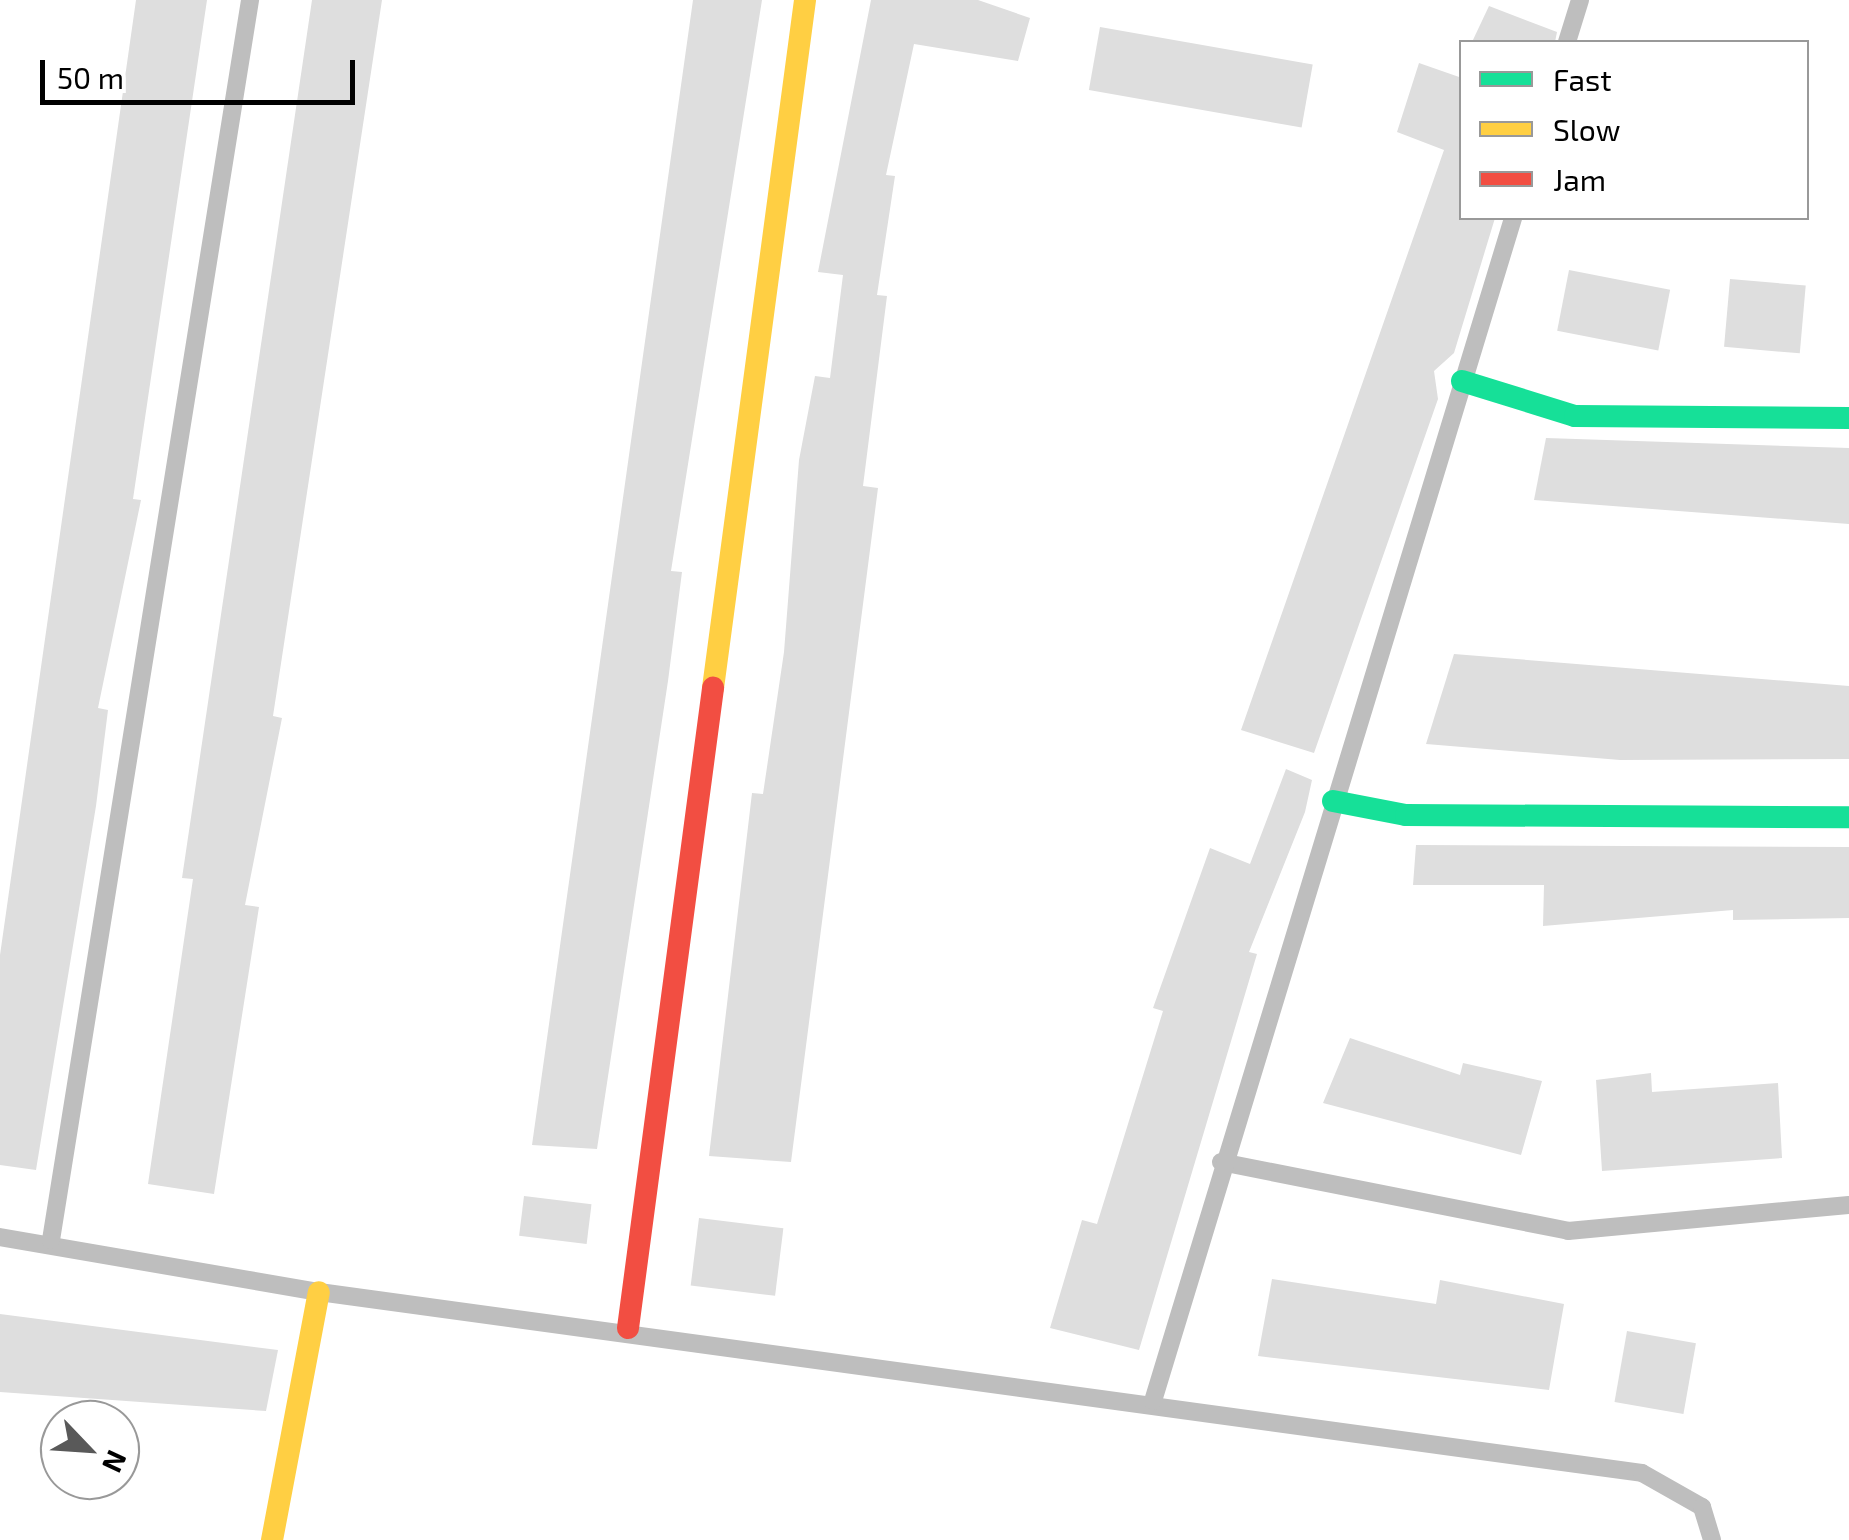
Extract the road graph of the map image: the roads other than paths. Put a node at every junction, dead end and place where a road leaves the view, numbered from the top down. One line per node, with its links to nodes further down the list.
1 (250, 0): 13 (lane)
2 (805, 0): 15 (street)
3 (1580, 0): 4 (lane)
4 (1568, 40)
5 (1512, 220): 6 (lane)
6 (1462, 381): 7 (street); 8 (lane)
7 (1849, 418)
8 (1333, 801): 9 (street); 10 (lane)
9 (1849, 816)
10 (1222, 1162): 11 (lane); 16 (lane)
11 (1849, 1204)
12 (0, 1237): 13 (lane)
13 (51, 1240): 14 (lane)
14 (318, 1292): 15 (lane); 17 (street)
15 (628, 1328): 16 (lane)
16 (1153, 1401): 18 (lane)
17 (272, 1540)
18 (1712, 1540)

